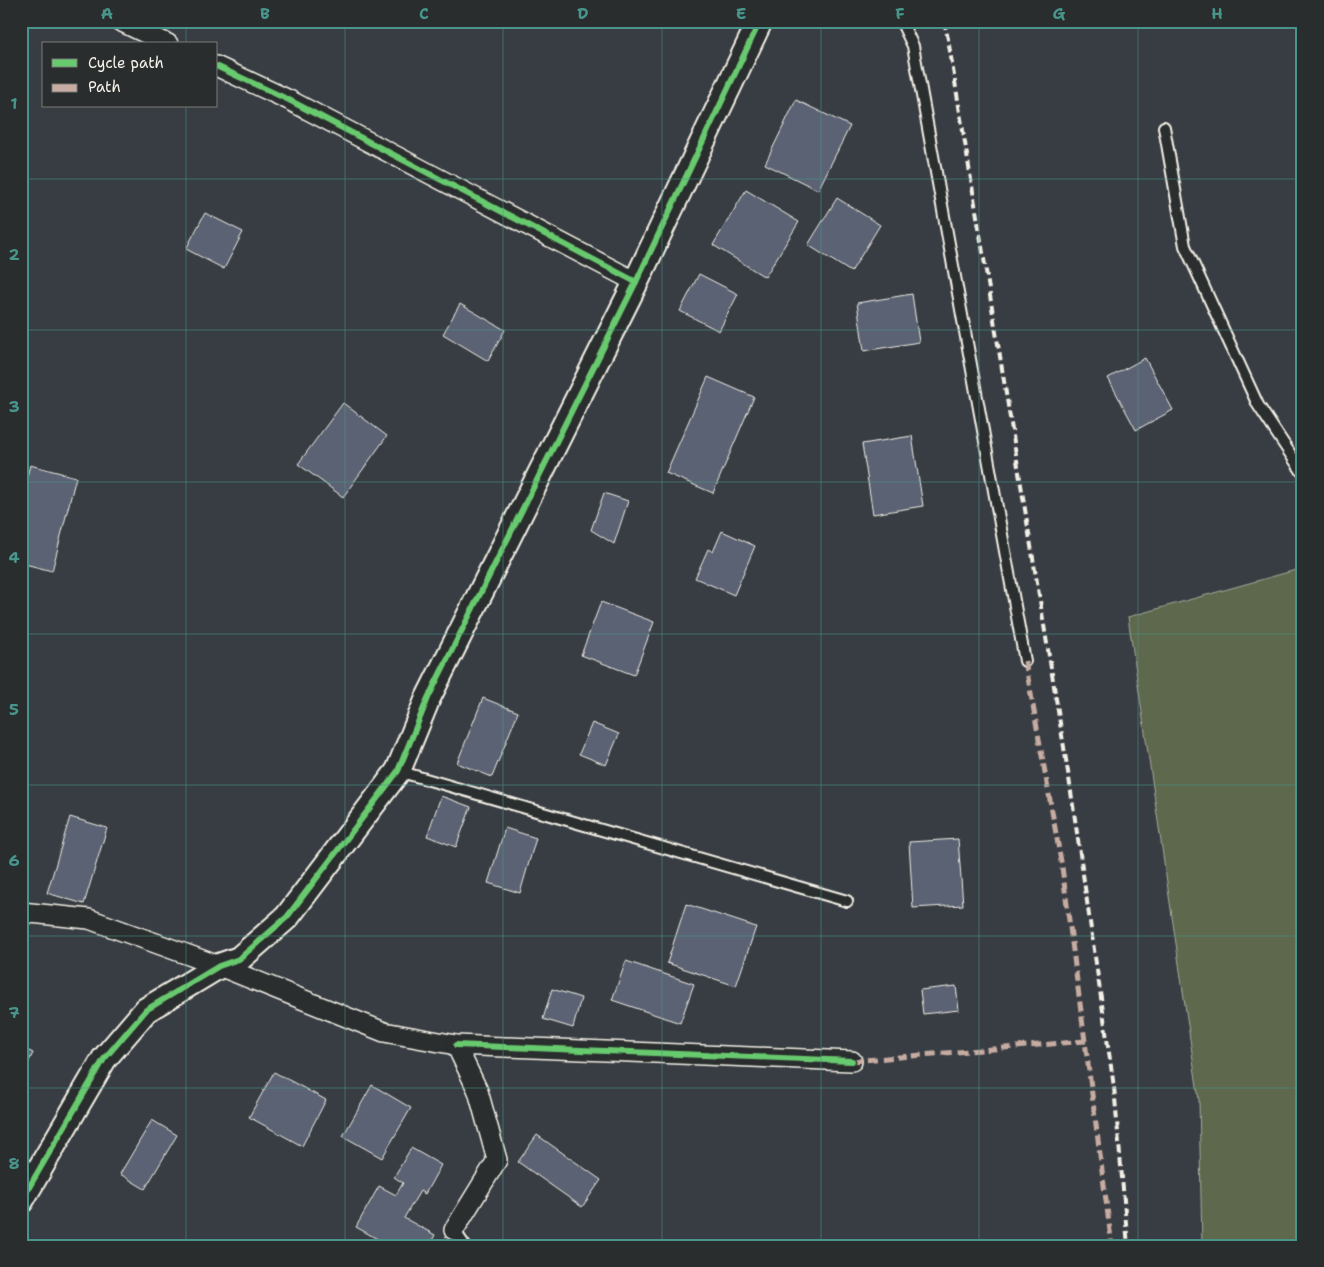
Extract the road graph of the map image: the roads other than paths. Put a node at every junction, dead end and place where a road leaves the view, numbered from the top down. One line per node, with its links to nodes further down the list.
1 (120, 21): 4 (street)
2 (760, 21): 7 (street)
3 (901, 21): 9 (lane)
4 (164, 42)
5 (218, 67): 7 (street)
6 (1164, 126): 8 (lane)
7 (636, 282): 10 (street)
8 (1303, 473)
9 (1025, 661)
10 (398, 771): 11 (lane); 13 (street)
11 (847, 901)
12 (21, 912): 13 (street)
13 (220, 966): 14 (street); 16 (street)
14 (456, 1045): 15 (street); 17 (street)
15 (852, 1061)
16 (21, 1201)
17 (454, 1230): 18 (lane)
18 (465, 1246)

